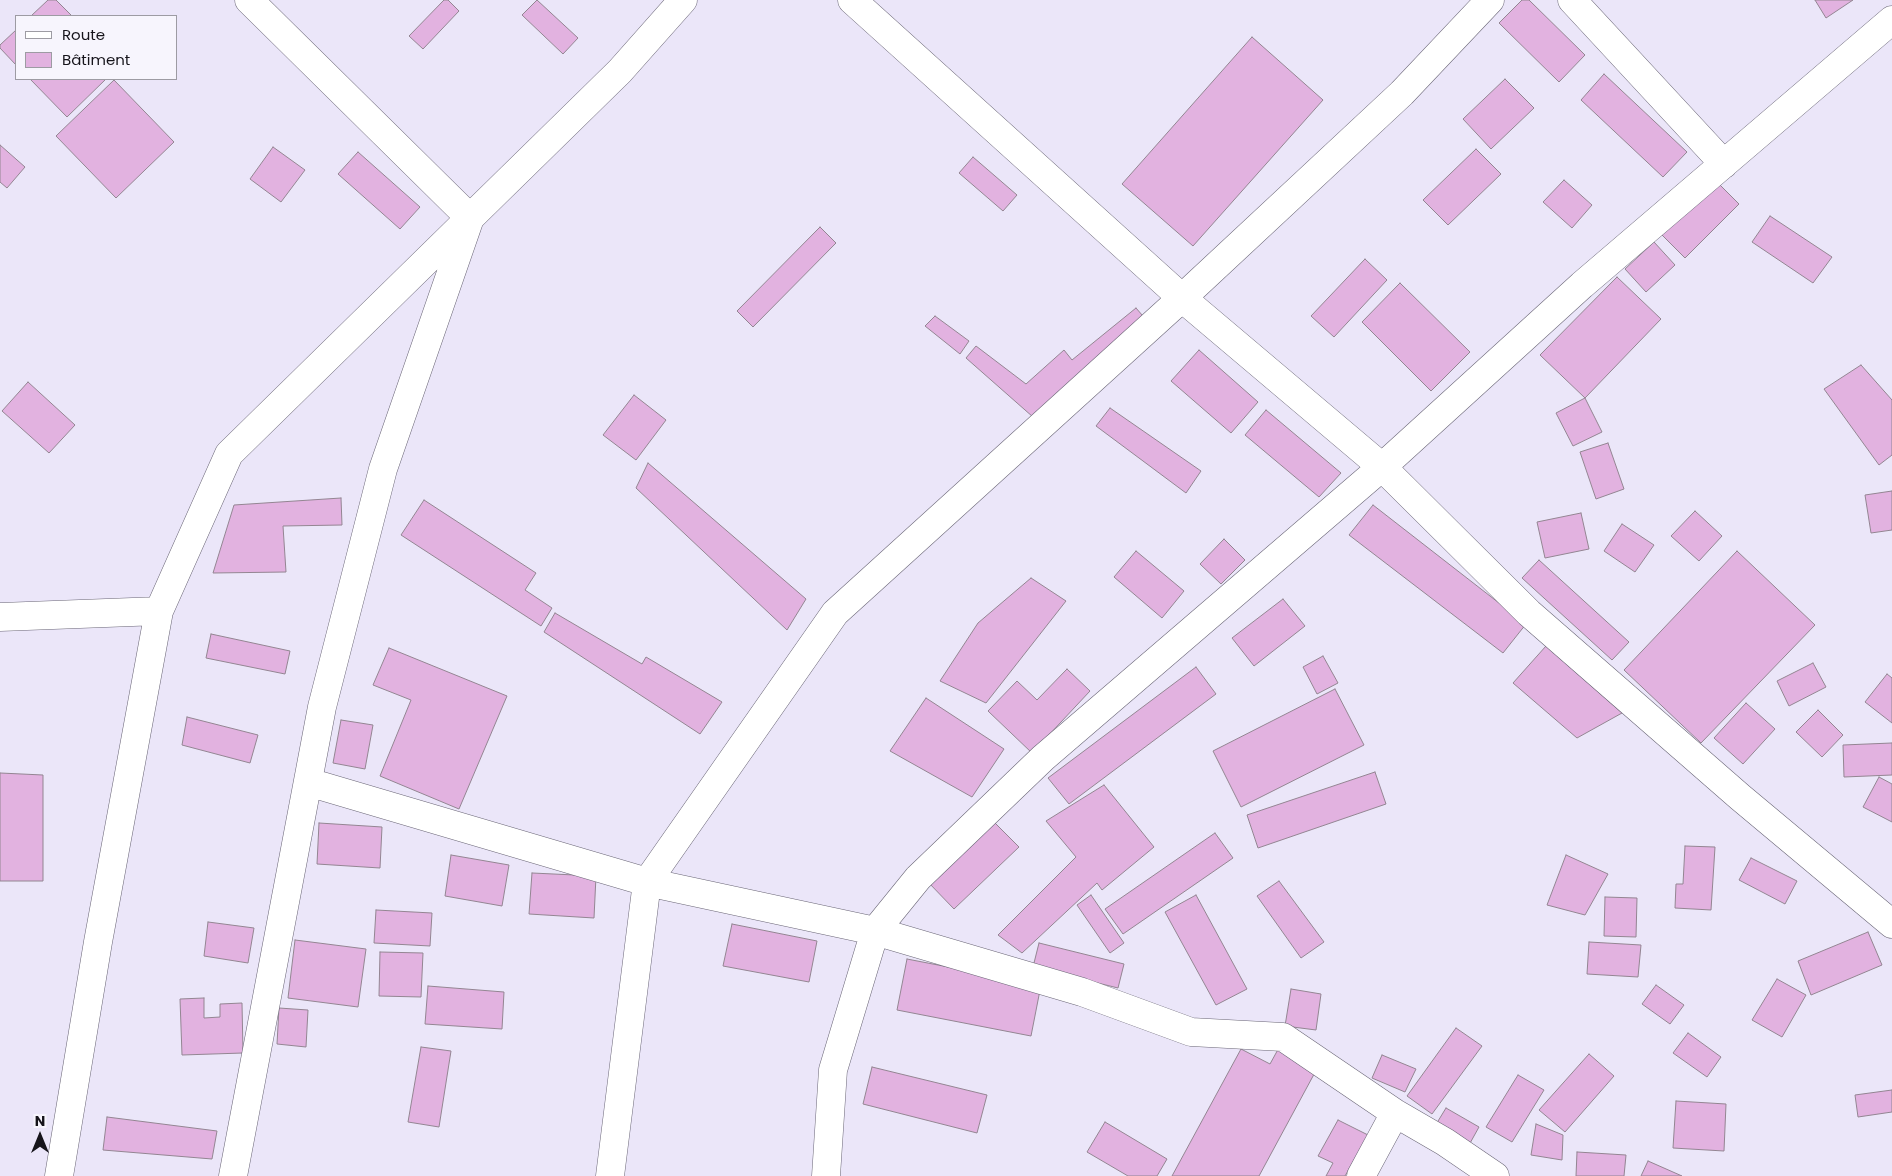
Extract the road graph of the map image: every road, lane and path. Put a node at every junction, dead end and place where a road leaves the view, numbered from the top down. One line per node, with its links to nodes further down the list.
1 (249, 0): 8 (street)
2 (683, 0): 8 (street)
3 (852, 0): 9 (street)
4 (1490, 0): 9 (street)
5 (1572, 0): 7 (street)
6 (1892, 20): 7 (street)
7 (1724, 164): 10 (street)
8 (470, 218): 11 (street); 13 (street)
9 (1182, 298): 10 (street); 14 (street)
10 (1382, 467): 15 (street); 16 (street)
11 (158, 610): 12 (street); 18 (street)
12 (0, 617)
13 (308, 782): 14 (street); 19 (street)
14 (647, 882): 16 (street); 20 (street)
15 (1892, 924)
16 (875, 931): 17 (street); 21 (street)
17 (1395, 1113): 22 (street); 23 (street)
18 (59, 1176)
19 (233, 1176)
20 (610, 1176)
21 (826, 1176)
22 (1361, 1176)
23 (1494, 1176)

